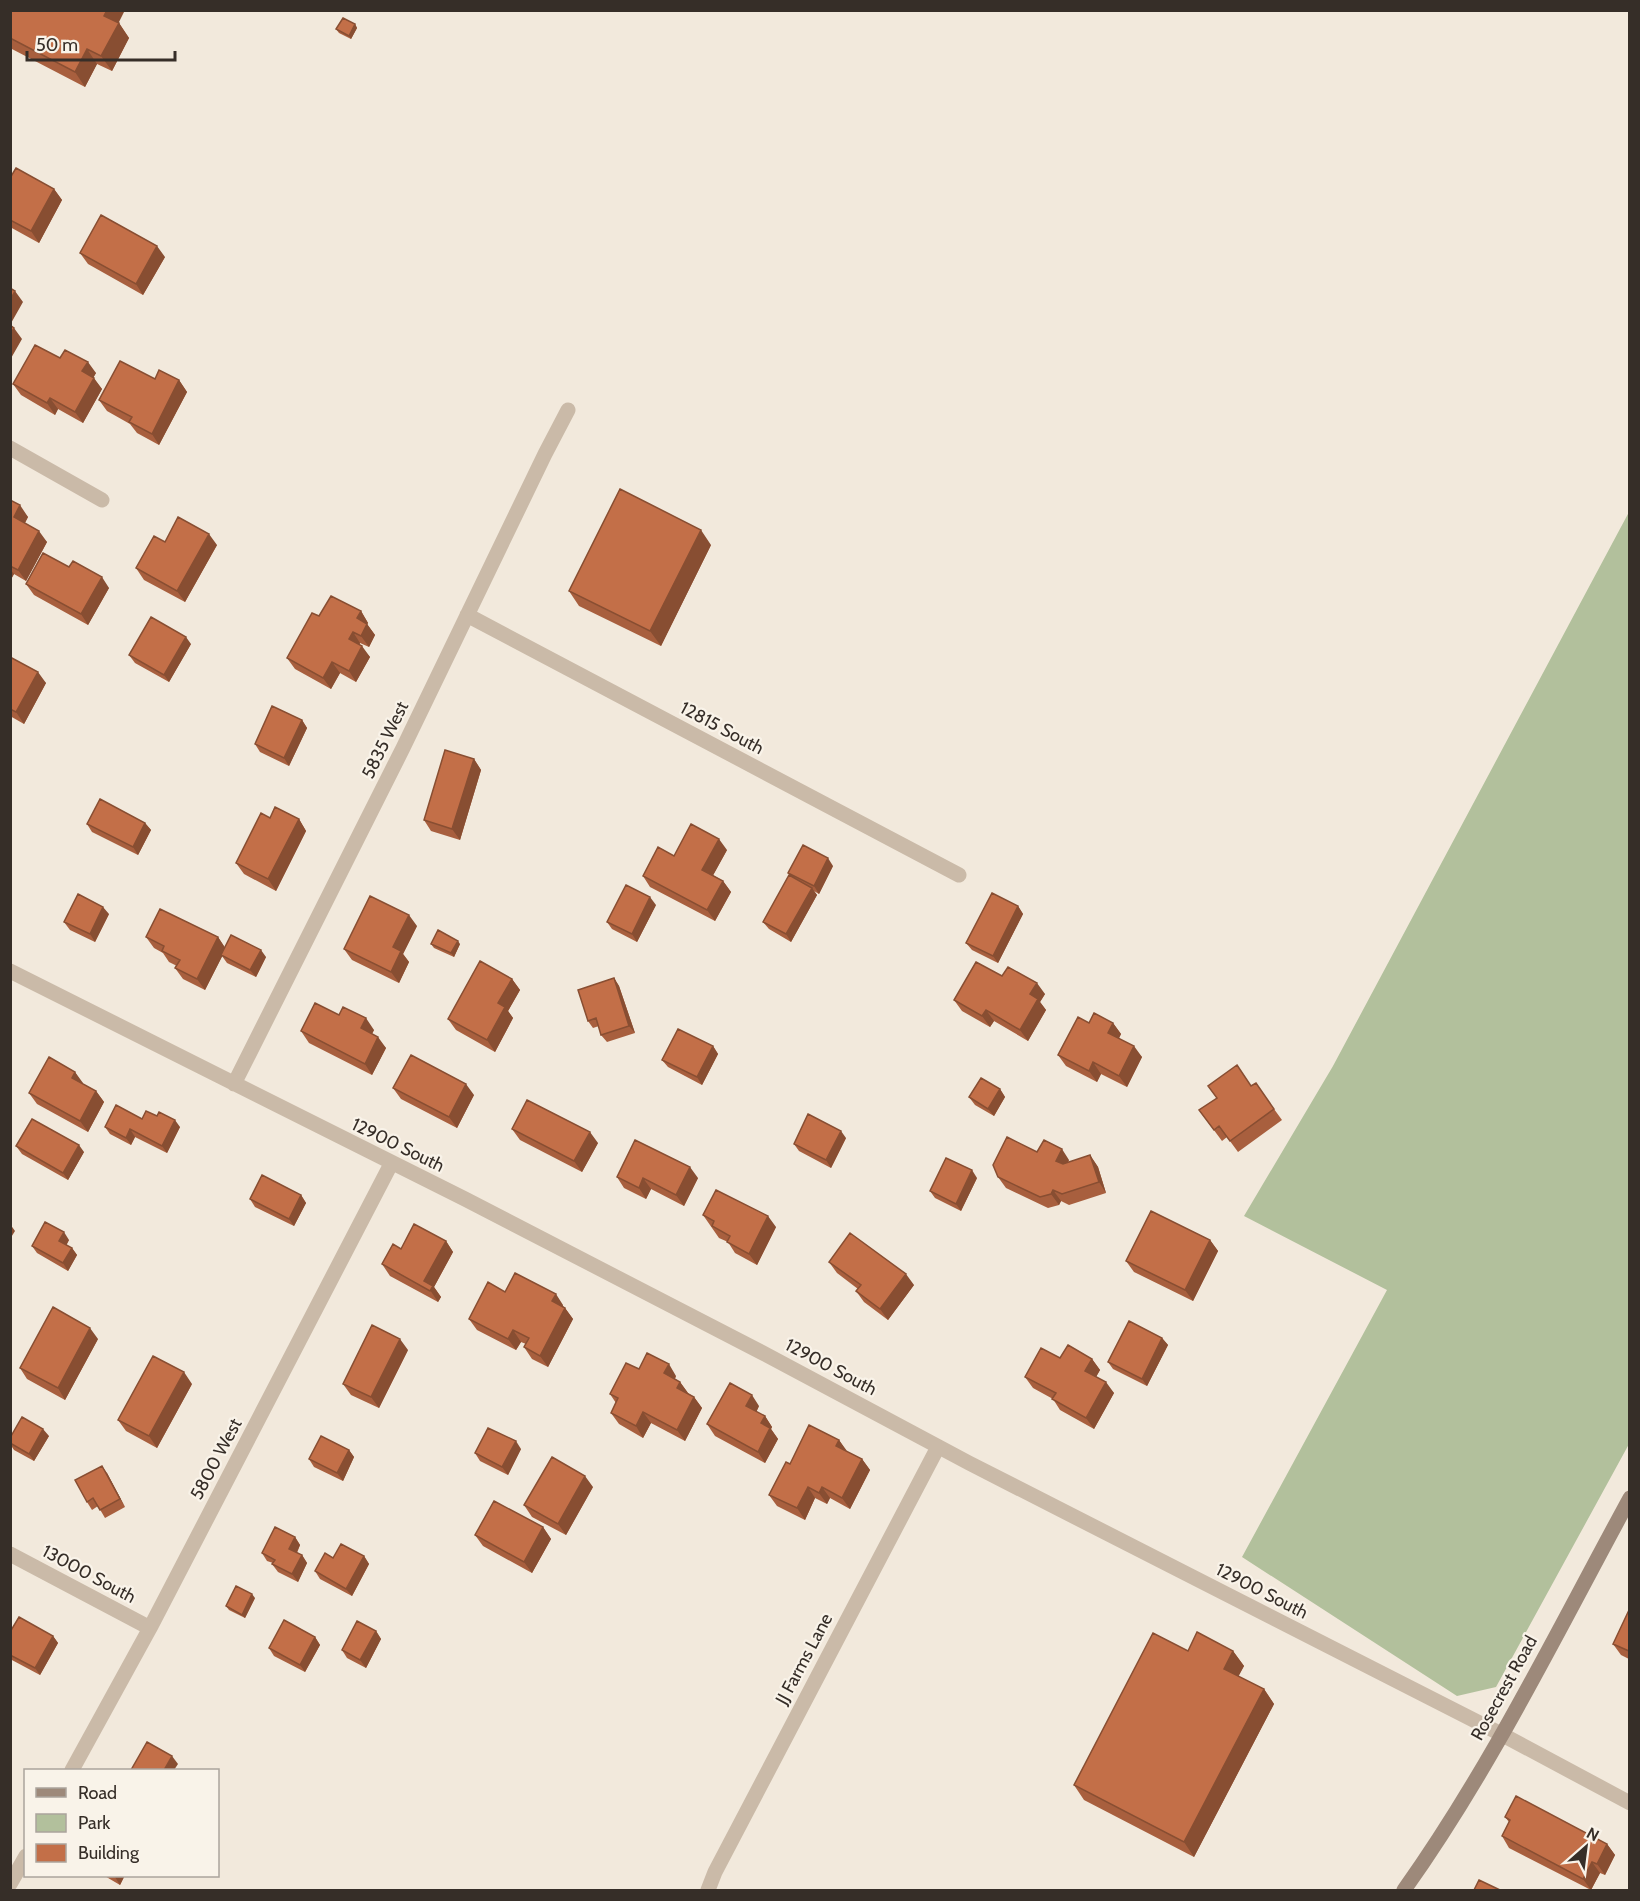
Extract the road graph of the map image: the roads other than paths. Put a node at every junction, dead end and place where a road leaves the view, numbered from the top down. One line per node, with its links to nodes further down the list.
1 (568, 410): 4 (street, 5835 West)
2 (10, 448): 3 (street)
3 (102, 500)
4 (467, 615): 5 (street, 12815 South); 7 (street, 5835 West)
5 (959, 875)
6 (10, 971): 7 (street, 12900 South)
7 (234, 1084): 8 (street, 12900 South)
8 (391, 1164): 9 (street, 12900 South); 12 (street, 5800 West)
9 (938, 1447): 13 (street, 12900 South); 18 (street, JJ Farms Lane)
10 (1629, 1498): 13 (main road, Rosecrest Road)
11 (10, 1554): 12 (street, 13000 South)
12 (150, 1628): 14 (street, 5800 West)
13 (1501, 1734): 15 (street, 12900 South); 19 (main road, Rosecrest Road)
14 (73, 1769)
15 (1629, 1803)
16 (24, 1860): 17 (street)
17 (10, 1884)
18 (708, 1890)
19 (1404, 1890)

